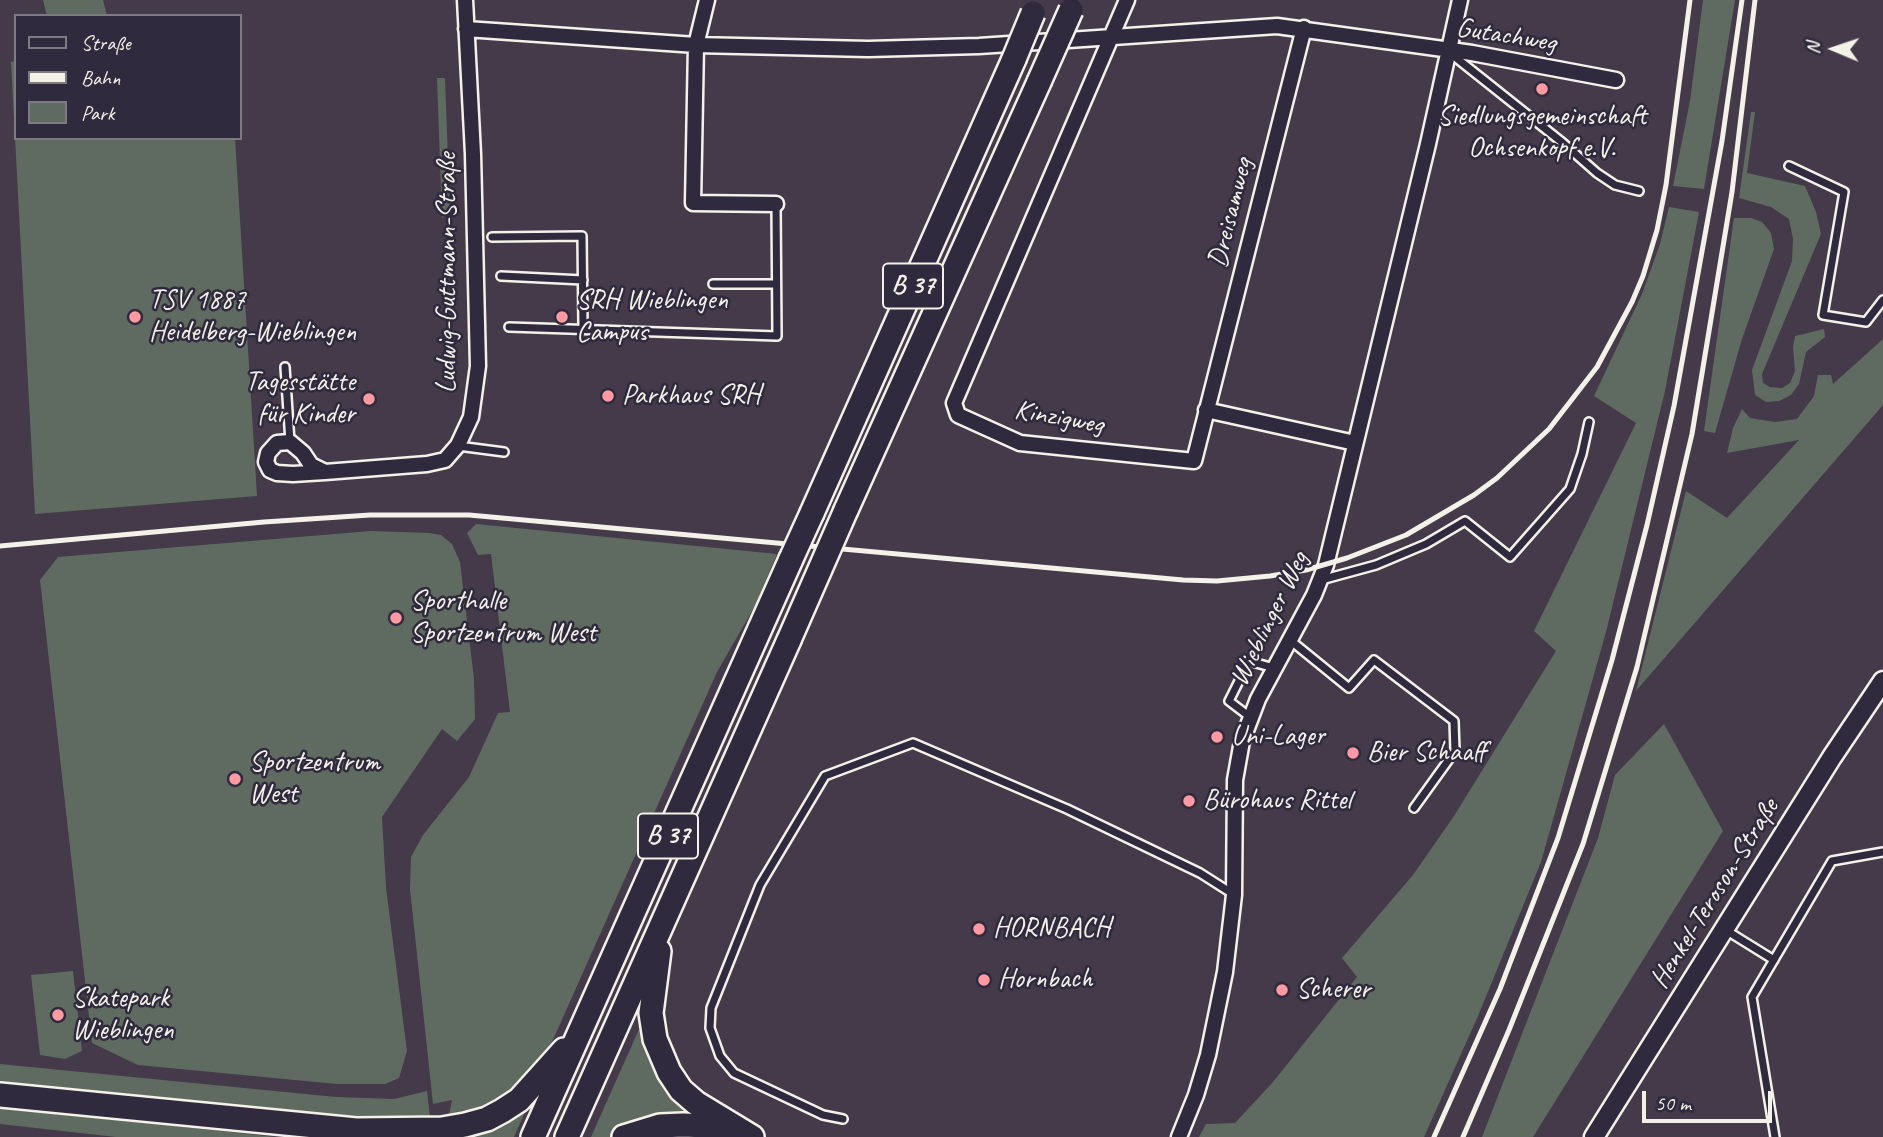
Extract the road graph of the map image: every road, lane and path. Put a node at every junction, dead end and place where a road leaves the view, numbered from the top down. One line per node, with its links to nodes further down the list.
1 (465, 0): 8 (street, Ludwig-Guttmann-Straße)
2 (707, 0): 10 (street)
3 (1127, 0): 9 (street)
4 (1460, 0): 11 (street, Wieblinger Weg)
5 (1073, 5): 40 (highway, B 37, bridge)
6 (1036, 7): 43 (highway, B 37, bridge)
7 (1304, 28): 9 (street, Gutachweg); 11 (street, Gutachweg); 25 (street, Dreisamweg)
8 (466, 29): 10 (street, Gutachweg); 29 (street, Ludwig-Guttmann-Straße)
9 (1111, 38): 10 (street, Gutachweg); 25 (street, Kinzigweg)
10 (696, 45): 15 (street)
11 (1447, 50): 12 (street, Gutachweg); 14 (lane); 28 (street, Wieblinger Weg)
12 (1616, 80)
13 (1788, 166): 21 (lane)
14 (1639, 191)
15 (776, 204): 20 (lane)
16 (492, 237): 18 (lane)
17 (501, 276): 18 (lane)
18 (583, 280): 23 (lane)
19 (713, 284): 20 (lane)
20 (776, 284): 23 (lane)
21 (1883, 300)
22 (509, 327): 23 (lane)
23 (583, 328)
24 (285, 367): 27 (lane)
25 (1206, 410): 28 (street)
26 (1588, 422): 32 (lane)
27 (290, 442): 31 (street); 31 (street)
28 (1355, 443): 32 (street, Wieblinger Weg)
29 (458, 446): 30 (lane); 31 (street)
30 (504, 452)
31 (325, 472)
32 (1321, 580): 33 (street, Wieblinger Weg)
33 (1290, 640): 34 (street, Wieblinger Weg); 37 (lane)
34 (1275, 668): 36 (street, Wieblinger Weg); 36 (lane)
35 (1883, 681): 41 (street, Henkel-Teroson-Straße)
36 (1250, 717): 39 (street, Wieblinger Weg)
37 (1414, 808)
38 (1883, 852): 42 (lane)
39 (1234, 895): 45 (lane); 53 (street, Wieblinger Weg)
40 (664, 921): 49 (highway, B 37); 52 (highway, B 37)
41 (1724, 929): 42 (lane); 54 (street, Henkel-Teroson-Straße)
42 (1774, 960): 55 (lane)
43 (582, 1028): 46 (highway); 48 (highway, B 37)
44 (0, 1095): 46 (highway)
45 (843, 1119)
46 (356, 1130): 47 (highway)
47 (382, 1137)
48 (533, 1137)
49 (567, 1137)
50 (624, 1137): 51 (highway)
51 (746, 1137)
52 (752, 1137)
53 (1179, 1137)
54 (1594, 1137)
55 (1776, 1137)

